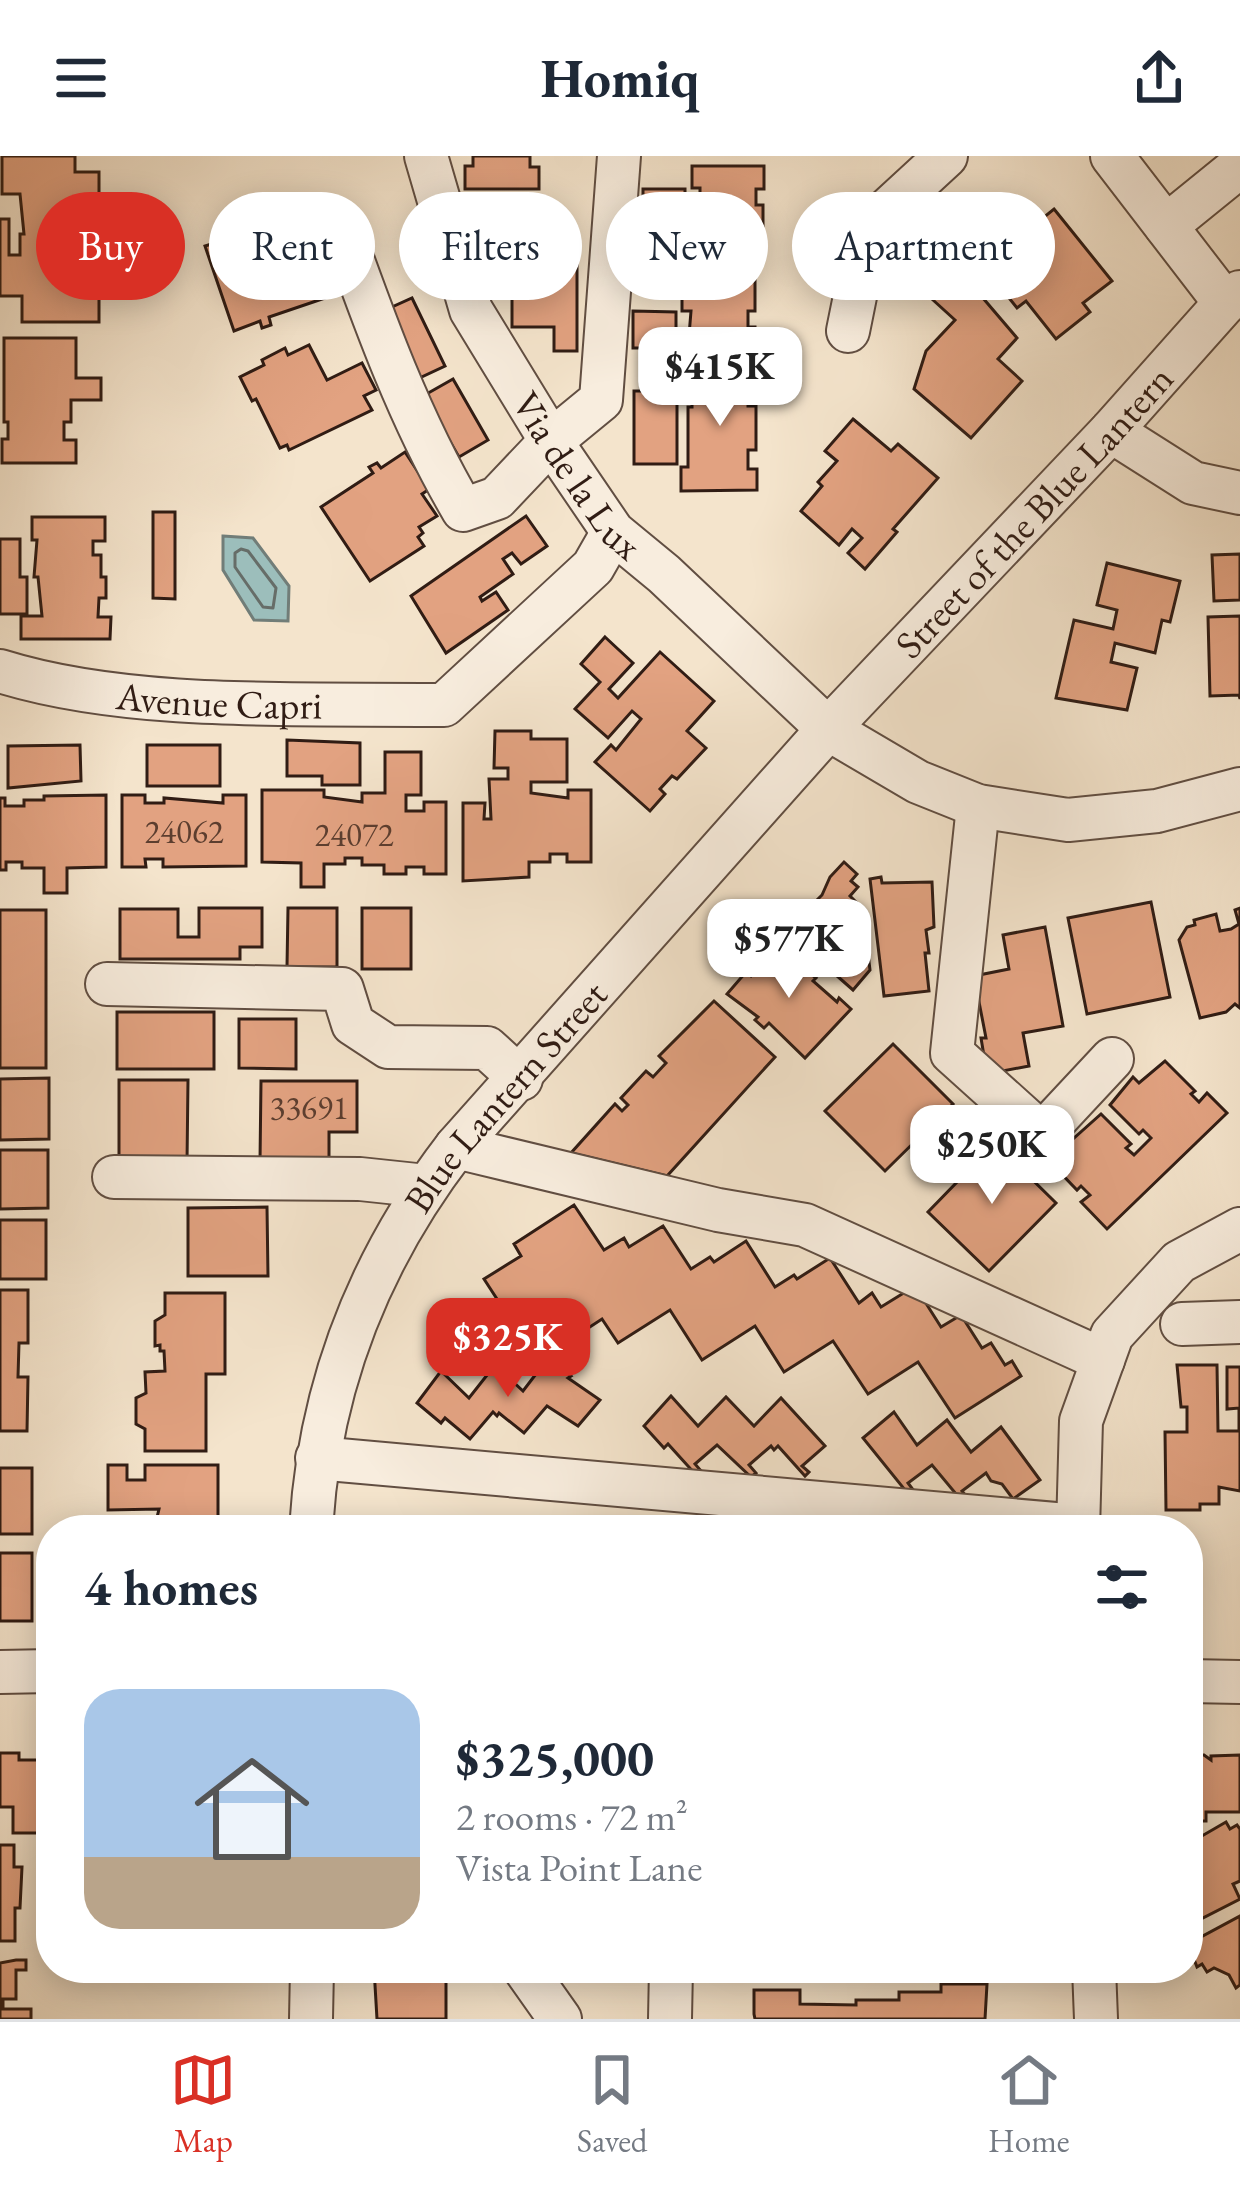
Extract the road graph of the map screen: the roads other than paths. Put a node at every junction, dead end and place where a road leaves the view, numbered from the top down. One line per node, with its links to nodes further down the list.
1 (426, 156): 11 (street, Via de la Lux)
2 (619, 156): 11 (street)
3 (946, 156): 9 (street)
4 (1112, 156): 6 (street)
5 (1240, 166): 6 (street)
6 (1166, 226): 7 (street)
7 (1233, 298): 10 (street, Street of the Blue Lantern)
8 (369, 300): 11 (street)
9 (848, 331)
10 (1111, 430): 12 (street); 15 (street, Street of the Blue Lantern)
11 (551, 441): 13 (street, Via de la Lux)
12 (1240, 493)
13 (613, 532): 14 (street, Avenue Capri); 15 (street, Via de la Lux)
14 (0, 671)
15 (828, 729): 17 (street, Via de la Lux); 20 (street, Blue Lantern Street)
16 (1240, 789): 17 (street, Via de la Lux)
17 (978, 806): 19 (street)
18 (107, 984): 20 (street)
19 (1112, 1059)
20 (520, 1079): 21 (street, Blue Lantern Street)
21 (457, 1147): 23 (street, Blue Lantern Street); 27 (street)
22 (114, 1177): 23 (street)
23 (426, 1186): 28 (street, Blue Lantern Street)
24 (1240, 1229): 27 (street)
25 (1240, 1322): 26 (street)
26 (1182, 1324)
27 (1102, 1360): 31 (street)
28 (317, 1458): 29 (street, Blue Lantern Street); 30 (street)
29 (312, 1515)
30 (937, 1515)
31 (1078, 1515)
32 (36, 1671): 33 (street)
33 (0, 1672)
34 (1203, 1681): 35 (street)
35 (1240, 1682)
36 (312, 1983): 40 (street)
37 (535, 1983): 41 (street)
38 (671, 1983): 42 (street)
39 (1095, 1983): 43 (street)
40 (311, 2019)
41 (560, 2019)
42 (670, 2019)
43 (1096, 2019)

